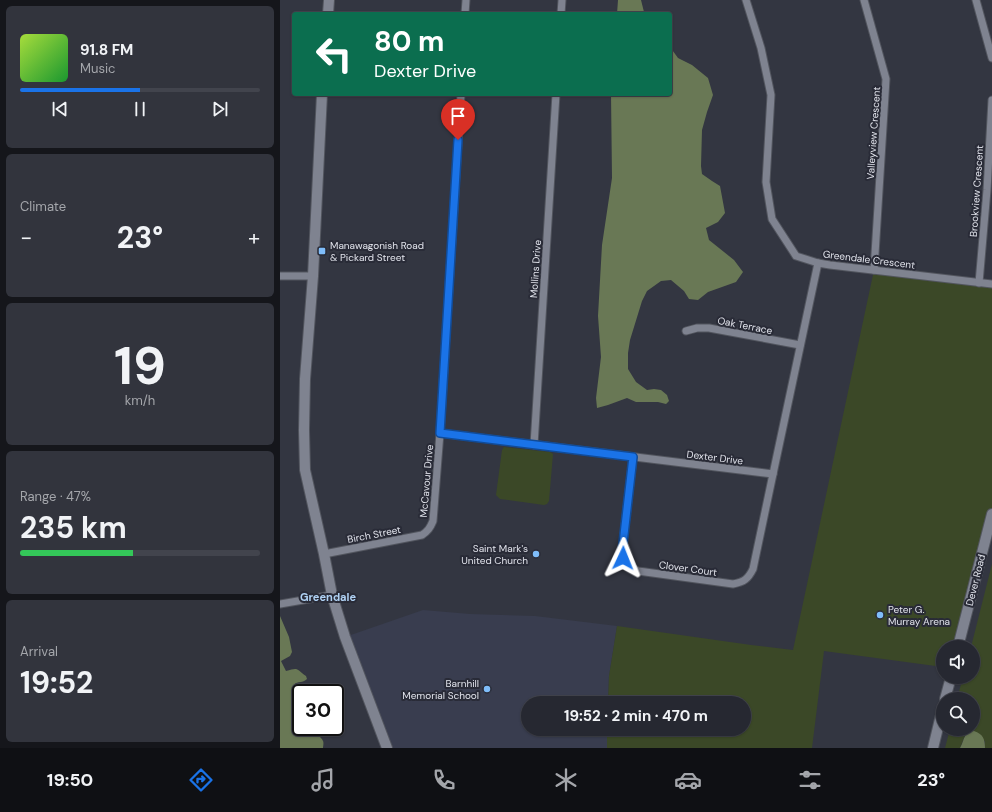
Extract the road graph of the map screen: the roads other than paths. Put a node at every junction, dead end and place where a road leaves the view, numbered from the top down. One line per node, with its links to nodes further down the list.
1 (330, 0): 7 (main road)
2 (466, 0): 8 (street)
3 (562, 0): 9 (street)
4 (746, 0): 15 (street, Greendale Crescent)
5 (864, 0): 16 (street, Valleyview Crescent)
6 (976, 0): 10 (street)
7 (328, 12)
8 (465, 12)
9 (561, 12)
10 (992, 58)
11 (322, 96): 18 (main road)
12 (460, 96): 23 (street, McCavour Drive)
13 (556, 96): 24 (street, Mollins Drive)
14 (992, 100): 19 (street, Brookview Crescent)
15 (818, 263): 16 (street, Greendale Crescent); 22 (street)
16 (874, 270): 19 (street, Greendale Crescent)
17 (280, 276): 18 (street)
18 (313, 276): 29 (main road)
19 (979, 283): 20 (street, Greendale Crescent)
20 (992, 284)
21 (686, 331): 22 (street, Oak Terrace)
22 (800, 345): 26 (street)
23 (440, 433): 24 (street, Dexter Drive); 28 (street, McCavour Drive)
24 (534, 445): 25 (street, Dexter Drive)
25 (633, 457): 26 (street, Dexter Drive); 26 (street, Clover Court)
26 (773, 474)
27 (992, 514): 32 (main road, Dever Road)
28 (426, 532): 29 (street, Birch Street)
29 (324, 554): 30 (main road)
30 (332, 595): 31 (street); 34 (main road)
31 (280, 604)
32 (960, 640)
33 (936, 736): 35 (main road)
34 (387, 748)
35 (933, 748)

